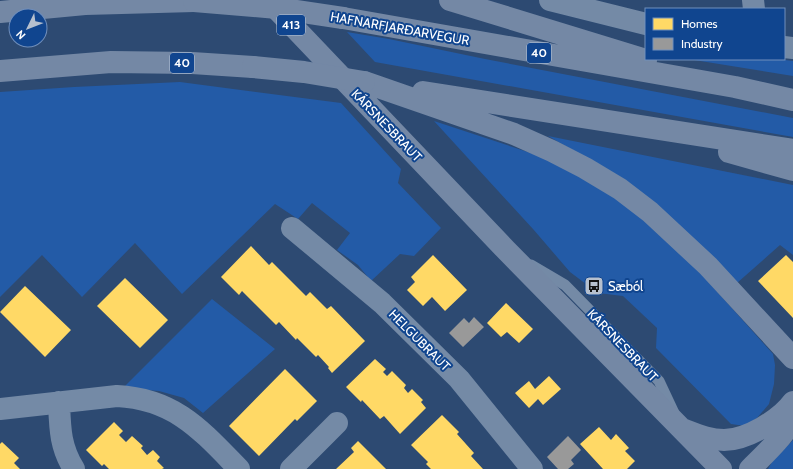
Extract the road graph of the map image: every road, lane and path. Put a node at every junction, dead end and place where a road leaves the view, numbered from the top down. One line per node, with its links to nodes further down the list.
1 (268, 0): 22 (main road, KÁRSNESBRAUT / 413)
2 (450, 0): 6 (main road)
3 (552, 0): 5 (street)
4 (2, 12): 9 (main road, HAFNARFJARÐARVEGUR / 40, bridge)
5 (645, 24)
6 (645, 60)
7 (647, 60): 9 (main road)
8 (0, 71): 10 (main road, 40, bridge)
9 (735, 87): 11 (main road, HAFNARFJARÐARVEGUR / 40)
10 (403, 92): 12 (main road); 16 (main road)
11 (793, 100)
12 (625, 124): 13 (main road); 14 (main road)
13 (793, 150)
14 (793, 170)
15 (292, 228): 26 (street, HELGUBRAUT)
16 (793, 358)
17 (60, 402): 19 (street); 23 (street); 24 (street)
18 (793, 402): 22 (main road)
19 (0, 409)
20 (793, 418): 28 (main road)
21 (337, 423): 25 (street)
22 (682, 429): 27 (main road, KÁRSNESBRAUT)
23 (74, 469)
24 (239, 469)
25 (291, 469)
26 (532, 469)
27 (721, 469)
28 (750, 469)

